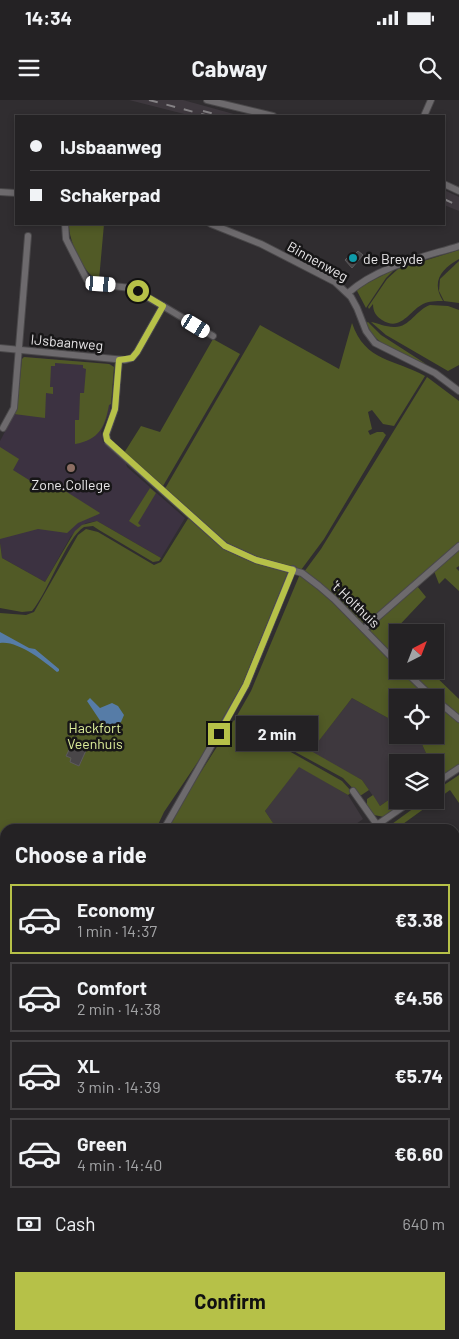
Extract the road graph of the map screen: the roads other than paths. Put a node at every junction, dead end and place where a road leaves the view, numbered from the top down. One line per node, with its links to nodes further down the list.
1 (207, 100): 3 (street)
2 (431, 100): 4 (street)
3 (269, 115)
4 (424, 115)
5 (445, 184): 6 (street)
6 (458, 189)
7 (0, 192): 8 (street)
8 (15, 193)
9 (64, 225): 14 (street)
10 (214, 225): 13 (street, Binnenweg)
11 (28, 236): 17 (street)
12 (459, 246): 13 (street)
13 (348, 293): 19 (street, Binnenweg)
14 (163, 306): 15 (street); 18 (street, IJsbaanweg)
15 (213, 336)
16 (0, 348): 17 (street, IJsbaanweg)
17 (19, 350): 18 (street, IJsbaanweg); 20 (street)
18 (119, 360): 22 (street, 't Holthuis)
19 (459, 391)
20 (3, 428)
21 (459, 546): 23 (street)
22 (293, 570): 23 (street, 't Holthuis); 33 (street)
23 (364, 629): 24 (street, 't Holthuis)
24 (389, 655)
25 (414, 679): 26 (street)
26 (424, 689)
27 (444, 706): 28 (street)
28 (459, 719)
29 (459, 768): 30 (street)
30 (444, 778)
31 (353, 791): 34 (street)
32 (400, 809): 35 (street)
33 (167, 824)
34 (374, 824)
35 (380, 824)

